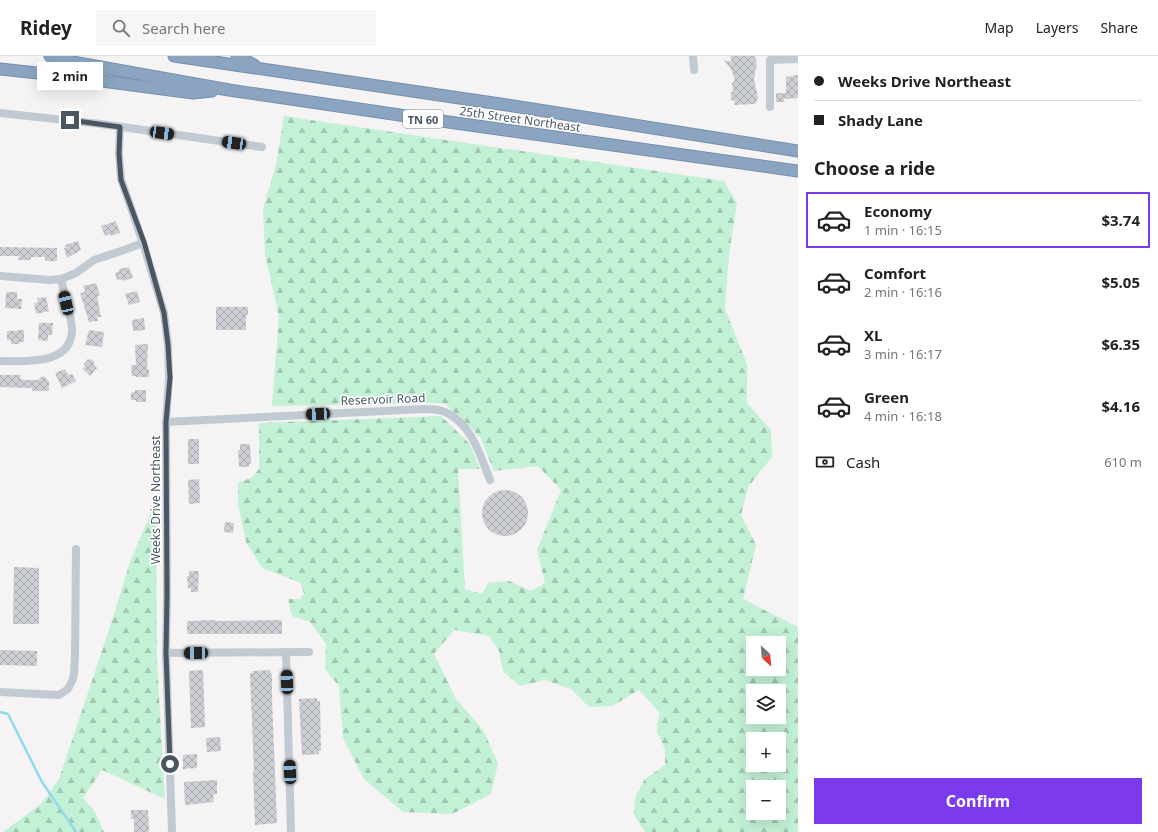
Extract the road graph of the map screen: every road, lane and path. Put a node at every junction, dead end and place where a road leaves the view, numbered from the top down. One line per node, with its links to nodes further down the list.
1 (50, 56): 9 (highway, 25th Street Northeast / TN 60)
2 (174, 56): 6 (highway, 25th Street Northeast / TN 60)
3 (237, 56): 6 (highway)
4 (693, 56): 8 (street)
5 (798, 59): 10 (street)
6 (262, 68): 14 (highway, 25th Street Northeast / TN 60)
7 (0, 69): 9 (highway)
8 (694, 70)
9 (229, 90): 15 (highway, 25th Street Northeast / TN 60)
10 (770, 107)
11 (0, 113): 12 (street)
12 (120, 127): 13 (street); 16 (street, Weeks Drive Northeast)
13 (262, 147)
14 (798, 151)
15 (798, 171)
16 (144, 242): 18 (street); 20 (street, Weeks Drive Northeast)
17 (0, 276): 18 (street)
18 (61, 279): 19 (street)
19 (0, 361)
20 (166, 422): 21 (street, Reservoir Road); 25 (street, Weeks Drive Northeast)
21 (490, 480)
22 (76, 549): 26 (street)
23 (286, 652): 24 (street); 25 (street); 28 (street)
24 (309, 652)
25 (166, 653): 27 (street, Weeks Drive Northeast)
26 (0, 692)
27 (172, 832)
28 (291, 832)

